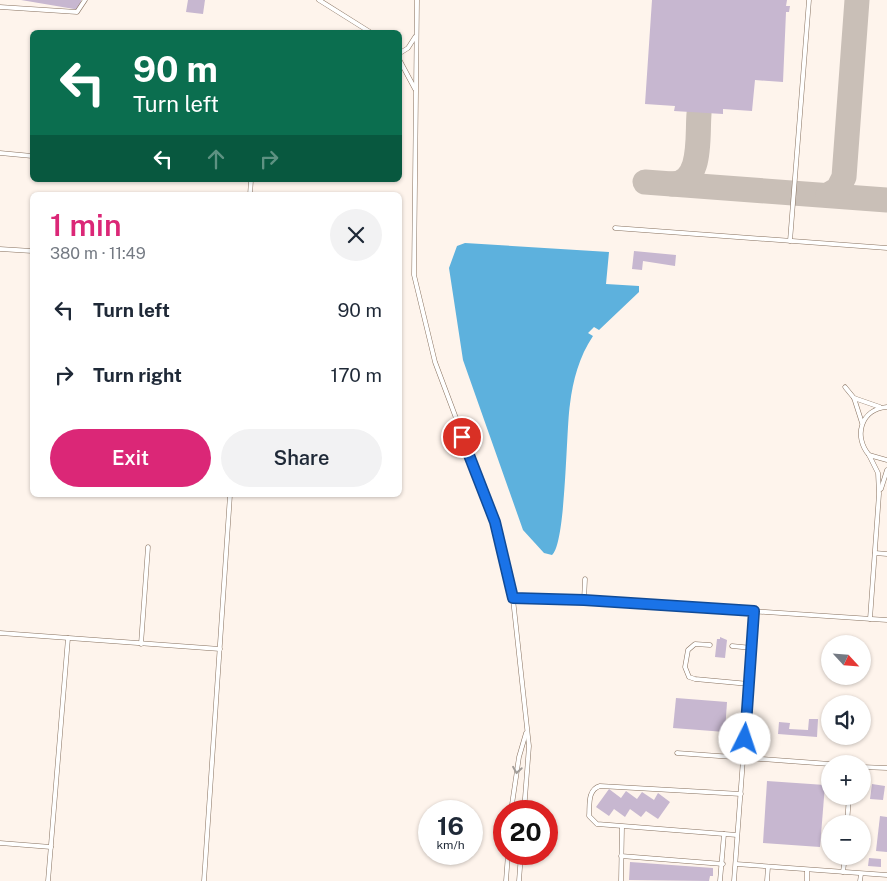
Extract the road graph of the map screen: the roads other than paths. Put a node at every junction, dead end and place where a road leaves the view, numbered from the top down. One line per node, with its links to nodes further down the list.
1 (85, 0): 5 (lane)
2 (319, 0): 6 (lane)
3 (417, 0): 7 (lane)
4 (809, 0): 14 (lane)
5 (0, 7)
6 (367, 30)
7 (416, 32): 8 (lane); 10 (lane)
8 (402, 52)
9 (402, 64): 10 (lane)
10 (416, 91): 32 (lane)
11 (0, 153): 12 (lane)
12 (30, 156)
13 (615, 228): 14 (lane)
14 (790, 241): 15 (lane)
15 (887, 248)
16 (0, 249): 17 (lane)
17 (30, 251)
18 (845, 387): 19 (lane)
19 (854, 398): 21 (lane); 22 (lane)
20 (887, 407): 21 (lane)
21 (881, 408): 22 (lane)
22 (862, 424): 23 (lane)
23 (869, 455): 24 (lane); 26 (lane)
24 (887, 460)
25 (887, 470): 26 (lane)
26 (880, 494): 29 (lane)
27 (230, 497): 43 (lane)
28 (148, 548): 39 (lane)
29 (875, 553): 30 (lane); 35 (lane)
30 (887, 554)
31 (585, 579): 33 (lane)
32 (513, 598): 33 (lane); 45 (lane)
33 (584, 600): 34 (lane)
34 (754, 611): 35 (lane); 42 (lane)
35 (870, 619): 36 (lane)
36 (887, 620)
37 (0, 633): 38 (lane)
38 (68, 638): 39 (lane); 58 (lane)
39 (141, 644): 43 (lane)
40 (710, 645): 44 (lane)
41 (732, 646): 42 (lane)
42 (752, 648): 44 (lane)
43 (220, 649): 71 (lane)
44 (749, 684): 47 (lane)
45 (526, 731): 52 (lane, one-way to 52); 53 (lane)
46 (677, 753): 47 (lane)
47 (744, 758): 48 (lane); 51 (lane)
48 (821, 763)
49 (871, 767): 50 (lane)
50 (887, 768)
51 (741, 794): 54 (lane); 56 (lane)
52 (513, 800)
53 (525, 800)
54 (622, 827): 55 (lane); 59 (lane)
55 (724, 834): 56 (lane); 60 (lane)
56 (738, 835): 61 (lane)
57 (0, 843): 58 (lane)
58 (50, 847): 70 (lane)
59 (621, 856): 60 (lane); 74 (lane)
60 (723, 864): 75 (lane)
61 (736, 864): 65 (lane); 76 (lane)
62 (507, 865): 72 (lane)
63 (520, 865): 73 (lane)
64 (844, 865): 67 (lane)
65 (768, 867): 66 (lane); 77 (lane)
66 (807, 871): 67 (lane); 78 (lane)
67 (844, 872): 68 (lane)
68 (861, 874): 69 (lane); 79 (lane)
69 (887, 875)
70 (48, 881)
71 (204, 881)
72 (506, 881)
73 (519, 881)
74 (621, 881)
75 (720, 881)
76 (734, 881)
77 (767, 881)
78 (807, 881)
79 (860, 881)

